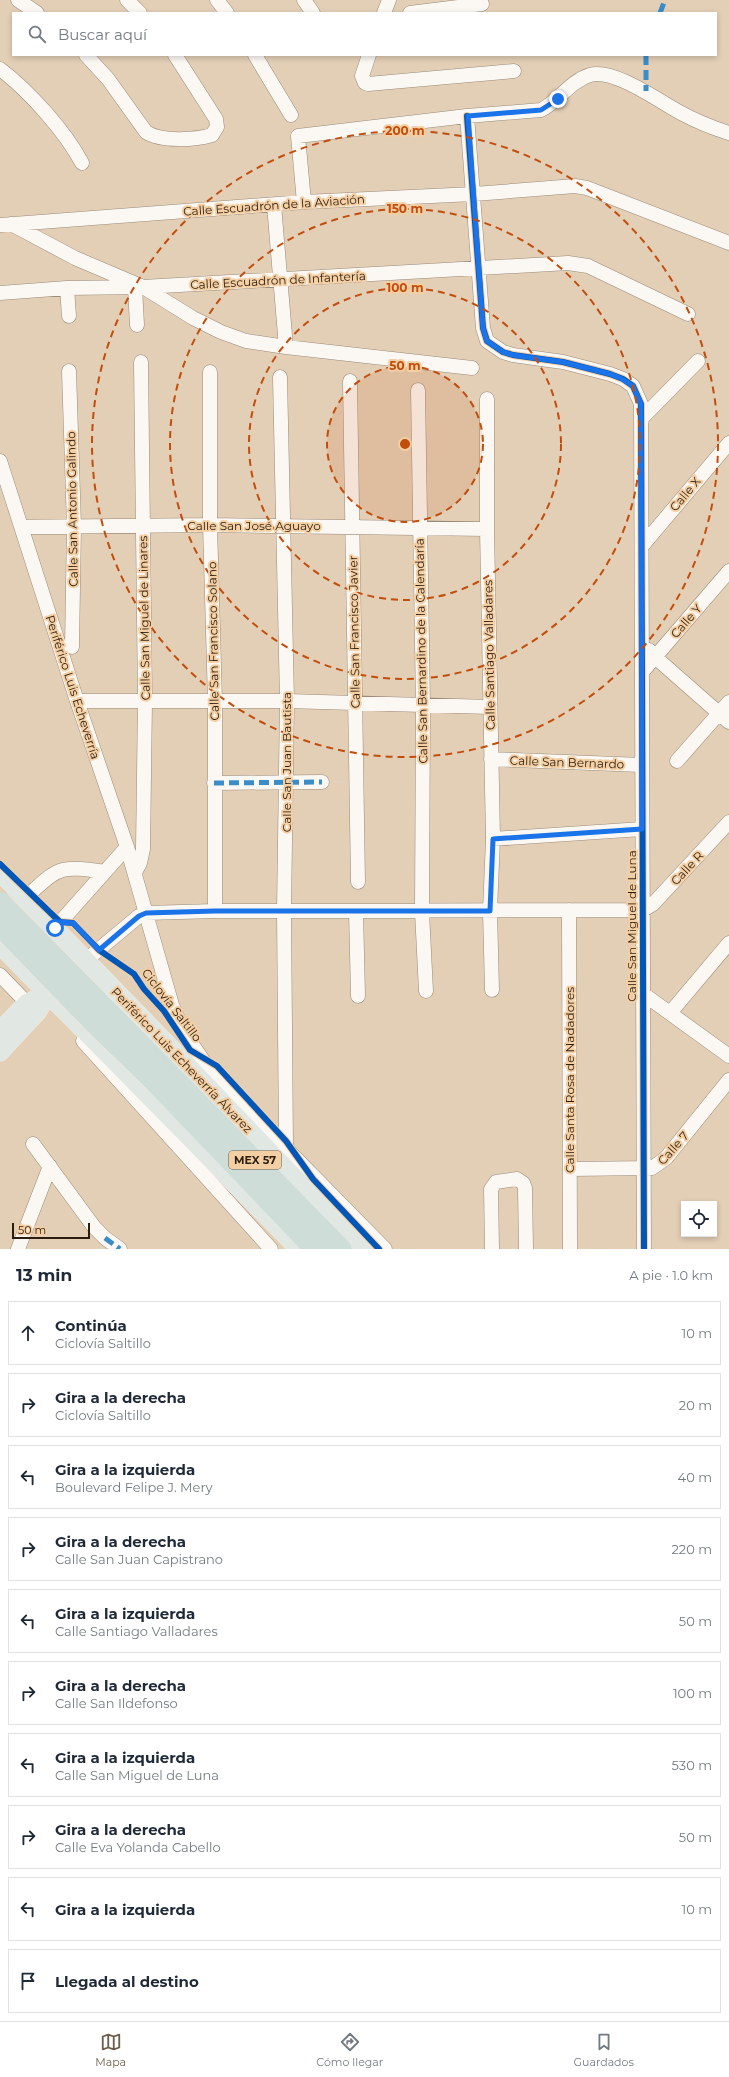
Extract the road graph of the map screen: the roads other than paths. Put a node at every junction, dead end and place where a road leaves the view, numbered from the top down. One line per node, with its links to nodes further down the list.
1 (18, 0): 6 (street)
2 (127, 0): 7 (street)
3 (217, 0): 8 (street)
4 (389, 0): 9 (street)
5 (482, 4): 10 (street)
6 (36, 12)
7 (139, 12)
8 (226, 12)
9 (384, 12)
10 (418, 12)
11 (87, 56): 12 (street)
12 (176, 56)
13 (256, 56): 17 (street)
14 (369, 56): 16 (street)
15 (0, 69): 20 (street)
16 (514, 71)
17 (291, 115)
18 (468, 116): 19 (street); 21 (street, Calle San Miguel de Luna); 22 (street)
19 (729, 133)
20 (82, 163)
21 (474, 194): 22 (street, Calle Escuadrón de la Aviación); 25 (street, Calle Escuadrón de la Aviación); 26 (street, Calle San Miguel de Luna)
22 (304, 202): 23 (street, Calle Escuadrón de la Aviación)
23 (274, 205): 24 (street, Calle Escuadrón de la Aviación); 27 (street)
24 (5, 224): 28 (street)
25 (729, 243)
26 (478, 268): 27 (street, Calle Escuadrón de Infantería); 31 (street, Calle Escuadrón de Infantería); 44 (street, Calle San Miguel de Luna)
27 (280, 280): 28 (street, Calle Escuadrón de Infantería); 34 (street)
28 (139, 287): 29 (street, Calle Escuadrón de Infantería); 33 (street); 34 (street)
29 (67, 288): 30 (street, Calle Escuadrón de Infantería); 32 (street)
30 (0, 293)
31 (688, 314)
32 (69, 316)
33 (137, 325)
34 (286, 347): 37 (street)
35 (698, 361): 44 (street)
36 (141, 362): 47 (street, Calle San Miguel de Linares)
37 (472, 368)
38 (69, 371): 50 (street, Calle San Antonio Galindo)
39 (210, 372): 48 (street, Calle San Francisco Solano)
40 (280, 377): 49 (street, Calle San Juan Bautista)
41 (350, 381): 51 (street, Calle San Francisco Javier)
42 (418, 390): 53 (street, Calle San Bernardino de la Calendaría)
43 (487, 398): 54 (street, Calle Santiago Valladares)
44 (642, 418): 55 (street, Calle San Miguel de Luna)
45 (729, 443): 55 (street, Calle X)
46 (0, 461): 52 (street, Periférico Luis Echeverría)
47 (143, 525): 48 (street, Calle San José Aguayo); 50 (street, Calle San José Aguayo); 62 (street, Calle San Miguel de Linares)
48 (210, 525): 49 (street, Calle San José Aguayo); 64 (street, Calle San Francisco Solano)
49 (282, 525): 51 (street, Calle San José Aguayo); 63 (street, Calle San Juan Bautista)
50 (74, 526): 52 (street, Calle San José Aguayo); 58 (street, Calle San Antonio Galindo)
51 (352, 526): 53 (street, Calle San José Aguayo); 66 (street, Calle San Francisco Javier)
52 (22, 527): 61 (street, Periférico Luis Echeverría)
53 (420, 527): 54 (street, Calle San José Aguayo); 67 (street, Calle San Bernardino de la Calendaría)
54 (487, 529): 68 (street, Calle Santiago Valladares)
55 (642, 546): 57 (street, Calle San Miguel de Luna)
56 (729, 571): 59 (street, Calle Y)
57 (643, 642): 59 (street); 60 (street, Calle San Miguel de Luna)
58 (72, 647)
59 (655, 657): 60 (street, Calle Y); 69 (street)
60 (643, 671): 72 (street, Calle San Miguel de Luna)
61 (77, 701): 62 (street); 79 (street, Periférico Luis Echeverría)
62 (145, 701): 64 (street); 82 (street, Calle San Miguel de Linares)
63 (286, 701): 64 (street); 66 (street); 73 (street, Calle San Juan Bautista)
64 (215, 702): 75 (street, Calle San Francisco Solano)
65 (729, 702): 69 (street)
66 (355, 704): 67 (street); 83 (street, Calle San Francisco Javier)
67 (424, 706): 68 (street); 92 (street, Calle San Bernardino de la Calendaría)
68 (490, 707): 70 (street, Calle Santiago Valladares)
69 (724, 718): 71 (street)
70 (491, 758): 72 (street, Calle San Bernardo); 78 (street, Calle Santiago Valladares)
71 (677, 761)
72 (642, 764): 77 (street, Calle San Miguel de Luna)
73 (286, 782): 74 (street); 75 (street); 89 (street, Calle San Juan Bautista)
74 (322, 782)
75 (214, 783): 88 (street, Calle San Francisco Solano)
76 (729, 822): 87 (street, Calle R)
77 (642, 829): 78 (street); 87 (street, Calle San Miguel de Luna)
78 (493, 839): 90 (street, Calle Santiago Valladares)
79 (127, 847): 81 (street); 82 (street, Periférico Luis Echeverría)
80 (0, 872): 84 (main road, Periférico Luis Echeverría Álvarez)
81 (104, 872): 84 (street); 95 (street)
82 (134, 872): 93 (street, Periférico Luis Echeverría)
83 (358, 882)
84 (25, 898): 95 (main road, Periférico Luis Echeverría Álvarez)
85 (0, 902): 113 (highway, Periférico Luis Echeverría Álvarez / MEX 57, bridge)
86 (569, 910): 87 (street); 90 (street); 120 (street, Calle Santa Rosa de Nadadores)
87 (643, 910): 102 (street, Calle San Miguel de Luna)
88 (215, 911): 89 (street); 93 (street)
89 (284, 911): 91 (street); 117 (street, Calle San Juan Bautista)
90 (490, 911): 92 (street); 100 (street, Calle Santiago Valladares)
91 (356, 912): 92 (street); 105 (street)
92 (422, 912): 101 (street, Calle San Bernardino de la Calendaría)
93 (146, 913): 98 (street); 115 (street, Periférico Luis Echeverría)
94 (0, 926): 113 (highway, Periférico Luis Echeverría Álvarez / MEX 57, bridge)
95 (55, 928): 97 (main road); 98 (main road, Periférico Luis Echeverría Álvarez)
96 (729, 944): 108 (street)
97 (4, 954): 103 (main road); 106 (main road)
98 (85, 962): 103 (main road); 104 (main road, Periférico Luis Echeverría Álvarez)
99 (0, 975): 106 (street)
100 (492, 990)
101 (426, 991)
102 (642, 993): 108 (street); 119 (street, Calle San Miguel de Luna)
103 (48, 994): 106 (main road); 107 (main road); 109 (main road)
104 (118, 994): 110 (main road); 115 (main road, Periférico Luis Echeverría Álvarez)
105 (358, 996)
106 (28, 1002): 109 (main road)
107 (61, 1008): 110 (main road); 124 (street)
108 (670, 1013): 112 (street)
109 (10, 1028): 111 (main road)
110 (87, 1034): 125 (main road)
111 (0, 1052)
112 (729, 1056)
113 (161, 1077): 121 (highway, Periférico Luis Echeverría Álvarez / MEX 57); 126 (highway, Periférico Luis Echeverría Álvarez / MEX 57)
114 (729, 1080): 119 (street, Calle 7)
115 (224, 1093): 117 (street, Periférico Luis Echeverría Álvarez); 121 (main road, Periférico Luis Echeverría Álvarez)
116 (33, 1144): 118 (street)
117 (286, 1146): 129 (street, Periférico Luis Echeverría Álvarez)
118 (50, 1166): 122 (street); 123 (street)
119 (643, 1168): 120 (street, Calle 7); 133 (street, Calle San Miguel de Luna)
120 (570, 1169): 132 (street, Calle Santa Rosa de Nadadores)
121 (298, 1191): 127 (highway, Periférico Luis Echeverría Álvarez / MEX 57); 128 (main road, Periférico Luis Echeverría Álvarez)
122 (18, 1249)
123 (120, 1249)
124 (271, 1249)
125 (299, 1249)
126 (315, 1249)
127 (341, 1249)
128 (363, 1249)
129 (385, 1249)
130 (492, 1249): 131 (street)
131 (526, 1249)
132 (570, 1249)
133 (644, 1249)

